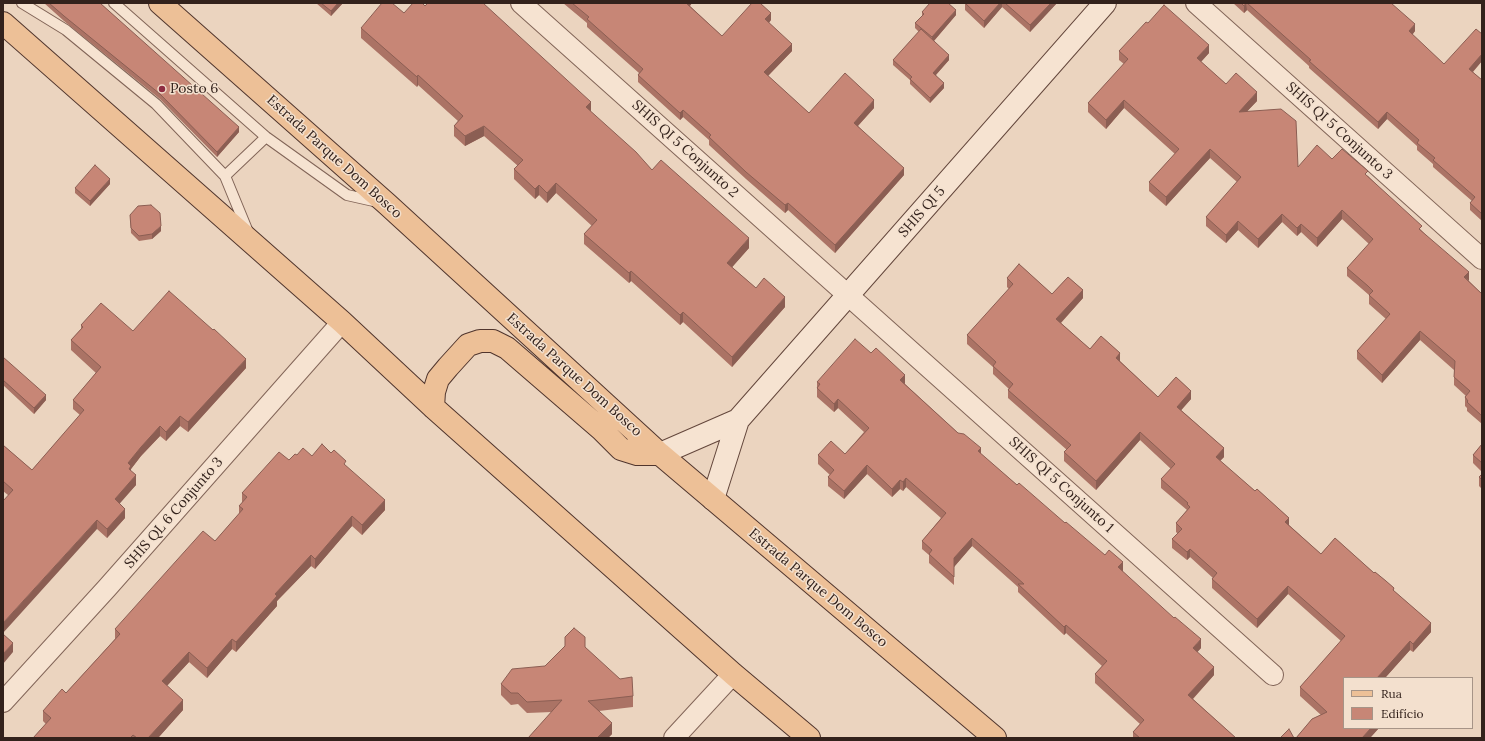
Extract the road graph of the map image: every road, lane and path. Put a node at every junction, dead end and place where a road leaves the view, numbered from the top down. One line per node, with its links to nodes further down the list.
1 (22, 3): 9 (lane)
2 (114, 3): 8 (lane)
3 (160, 3): 10 (main road, Estrada Parque Dom Bosco)
4 (521, 3): 13 (street, SHIS QI 5 Conjunto 2)
5 (1105, 3): 13 (street, SHIS QI 5)
6 (1196, 3): 12 (street, SHIS QI 5 Conjunto 3)
7 (3, 23): 11 (main road)
8 (266, 137): 9 (lane); 10 (lane)
9 (225, 176): 11 (lane)
10 (387, 204): 17 (main road, Estrada Parque Dom Bosco)
11 (252, 242): 14 (main road)
12 (1482, 258)
13 (849, 295): 16 (street, SHIS QI 5); 20 (street, SHIS QI 5 Conjunto 1)
14 (342, 322): 15 (main road); 21 (street, SHIS QL 6 Conjunto 3)
15 (433, 407): 17 (main road); 19 (main road)
16 (738, 420): 17 (street, SHIS QI 5); 18 (street, SHIS QI 5)
17 (660, 454): 18 (main road, Estrada Parque Dom Bosco)
18 (713, 499): 24 (main road, Estrada Parque Dom Bosco)
19 (733, 674): 22 (street); 23 (main road)
20 (1273, 675)
21 (3, 702)
22 (674, 738)
23 (809, 738)
24 (994, 738)

